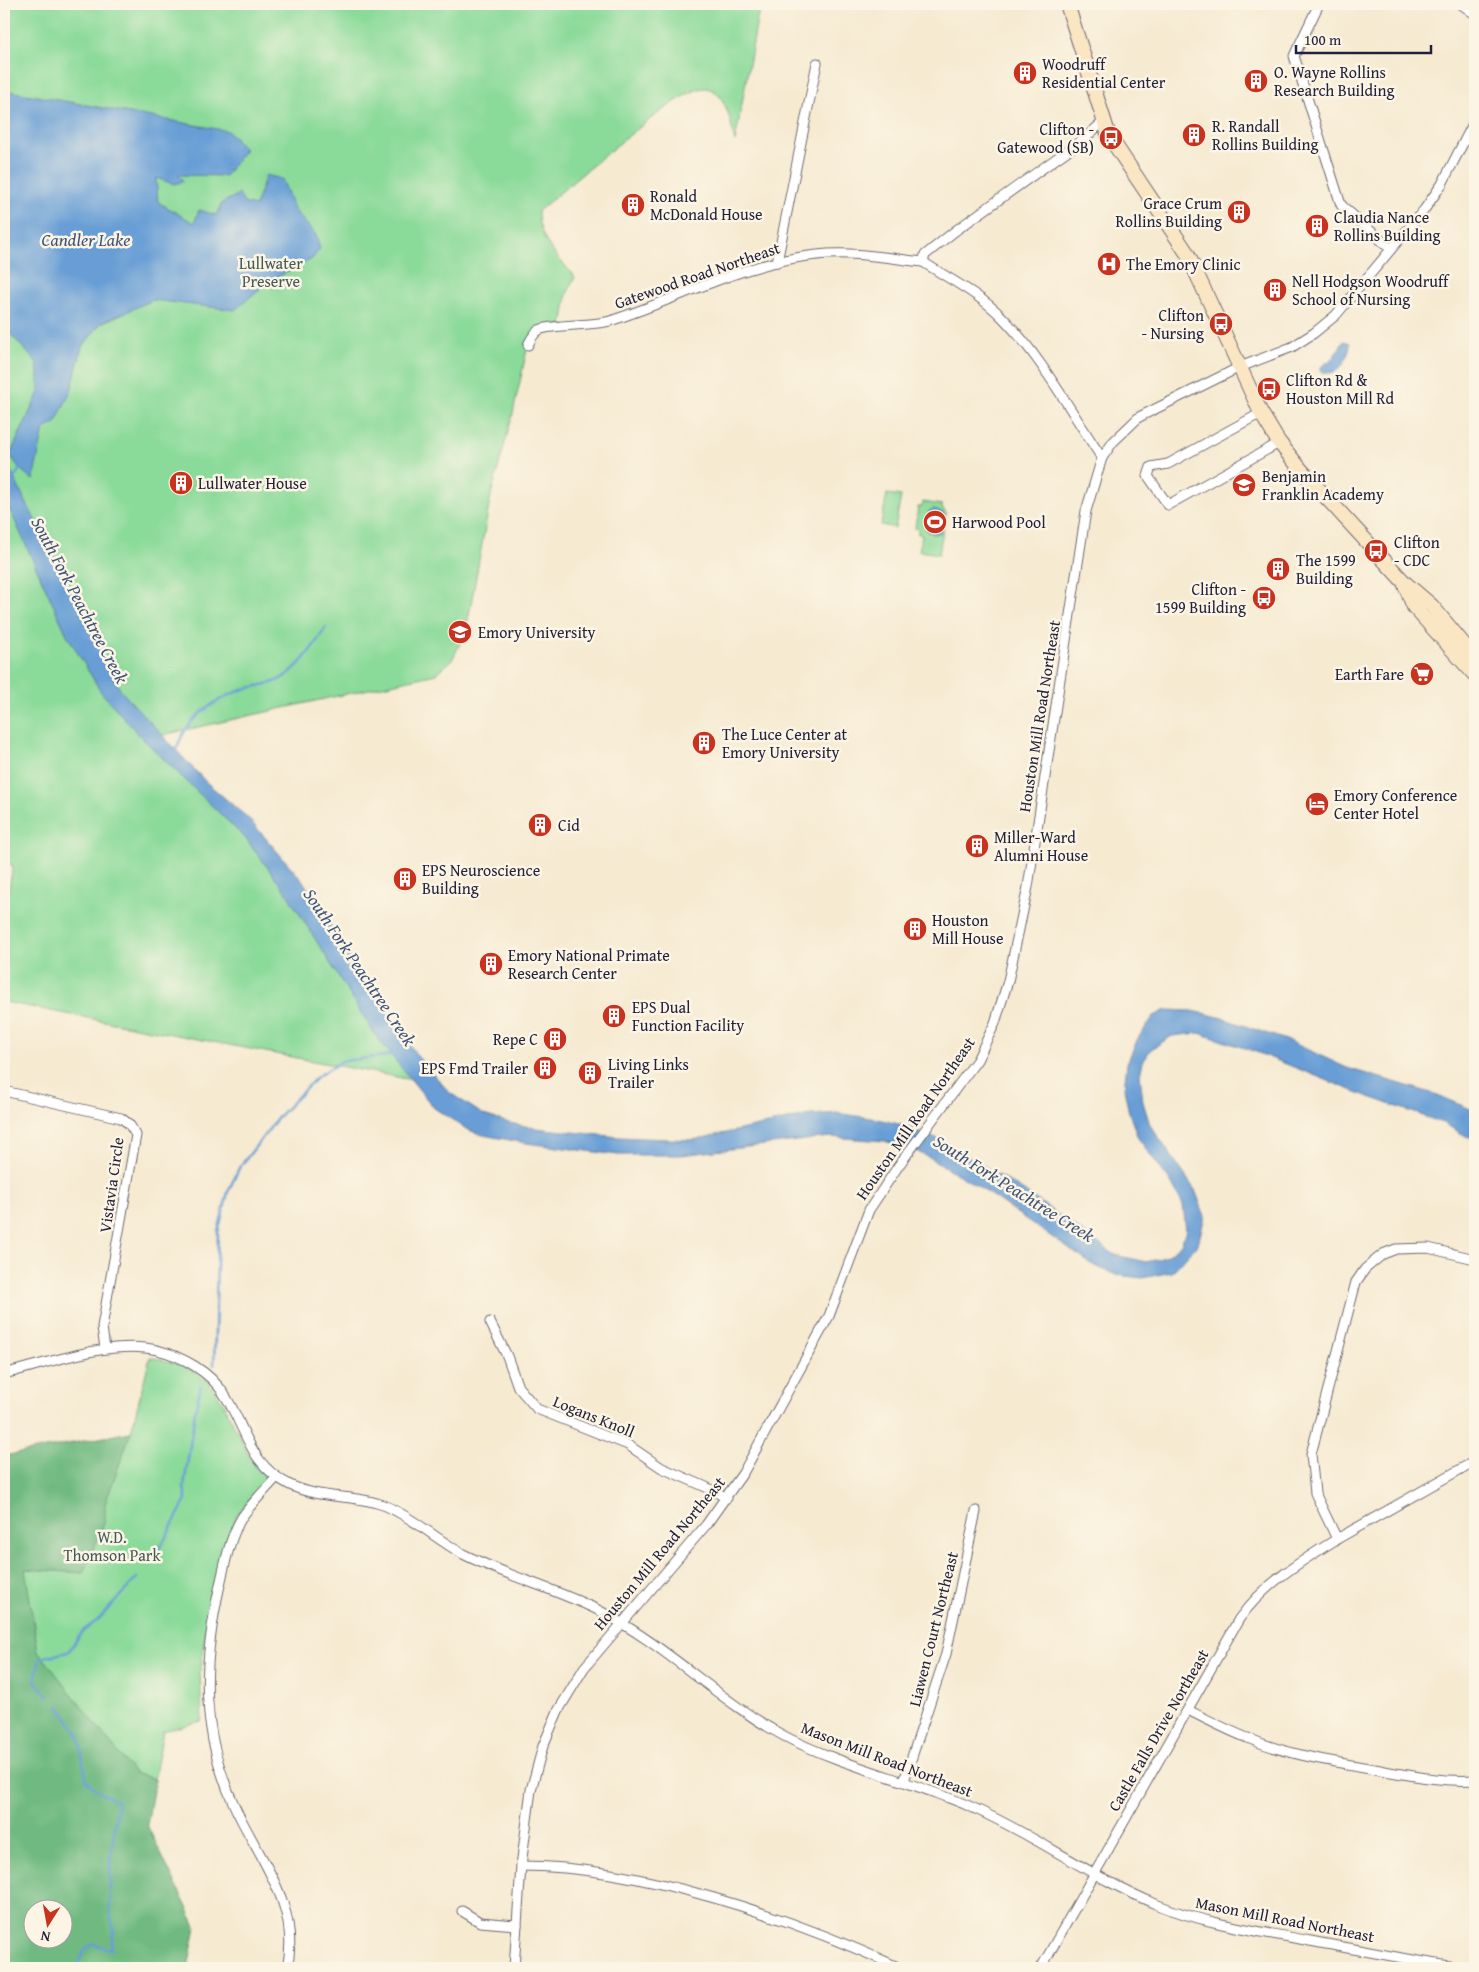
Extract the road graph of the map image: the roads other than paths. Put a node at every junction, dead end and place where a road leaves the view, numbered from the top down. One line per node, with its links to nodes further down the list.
1 (1067, 4): 7 (main road)
2 (1320, 4): 8 (street)
3 (1461, 4): 4 (street)
4 (1475, 14)
5 (817, 63): 9 (street)
6 (1475, 120): 8 (street, Houston Mill Road Northeast)
7 (1104, 121): 10 (street); 12 (main road)
8 (1391, 249): 12 (street, Houston Mill Road Northeast)
9 (777, 262): 10 (street, Gatewood Road Northeast); 11 (street, Gatewood Road Northeast)
10 (923, 262): 15 (street)
11 (528, 345)
12 (1240, 368): 13 (main road); 15 (street, Houston Mill Road Northeast)
13 (1261, 413): 14 (main road); 14 (street)
14 (1279, 443): 16 (main road)
15 (1102, 458): 26 (street, Houston Mill Road Northeast)
16 (1404, 582): 17 (main road); 18 (main road)
17 (1475, 658)
18 (1475, 675)
19 (4, 1091): 22 (street, Vistavia Circle)
20 (1475, 1259): 28 (street)
21 (490, 1322): 26 (street, Logans Knoll)
22 (105, 1349): 23 (street, Mason Mill Road Northeast); 25 (street, Mason Mill Road Northeast)
23 (4, 1374)
24 (1475, 1461): 28 (street, Castle Falls Drive Northeast)
25 (277, 1477): 29 (street, Mason Mill Road Northeast); 37 (street)
26 (727, 1498): 29 (street, Houston Mill Road Northeast)
27 (976, 1511): 32 (street, Liawen Court Northeast)
28 (1337, 1539): 30 (street, Castle Falls Drive Northeast)
29 (620, 1623): 32 (street, Mason Mill Road Northeast); 33 (street, Houston Mill Road Northeast)
30 (1188, 1710): 31 (street); 34 (street, Castle Falls Drive Northeast)
31 (1475, 1780)
32 (904, 1781): 34 (street, Mason Mill Road Northeast)
33 (521, 1866): 36 (street, Houston Mill Road Northeast); 39 (street)
34 (1094, 1873): 40 (street, Castle Falls Drive Northeast); 41 (street, Mason Mill Road Northeast)
35 (462, 1911): 36 (street)
36 (517, 1925): 38 (street, Houston Mill Road Northeast)
37 (287, 1968)
38 (514, 1968)
39 (900, 1968)
40 (1041, 1968)
41 (1464, 1968)

